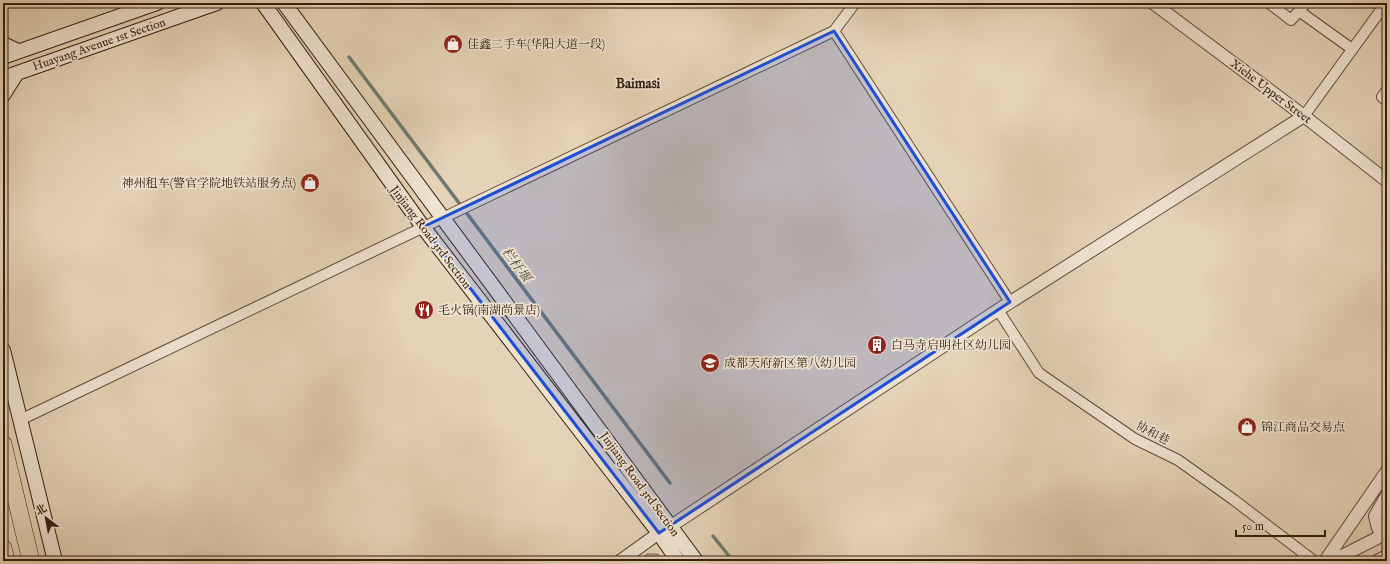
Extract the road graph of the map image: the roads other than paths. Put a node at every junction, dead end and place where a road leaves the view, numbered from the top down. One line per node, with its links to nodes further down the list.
1 (157, 3): 14 (main road, Huayang Avenue 1st Section)
2 (217, 3): 16 (main road, Huayang Avenue 1st Section)
3 (263, 3): 24 (main road, Jinjiang Road 3rd Section)
4 (284, 3): 23 (main road, Jinjiang Road 3rd Section)
5 (855, 3): 11 (street)
6 (1153, 3): 21 (street, Xiehe Upper Street)
7 (1269, 3): 10 (street)
8 (1306, 3): 10 (street)
9 (1386, 3): 13 (street)
10 (1299, 12): 13 (street)
11 (834, 31): 23 (street); 25 (street)
12 (3, 44): 14 (main road)
13 (1352, 49): 21 (street)
14 (18, 51): 15 (main road, Huayang Avenue 1st Section)
15 (3, 56)
16 (17, 73): 17 (main road, Huayang Avenue 1st Section); 19 (main road)
17 (3, 78)
18 (1387, 90): 20 (street)
19 (3, 96)
20 (1387, 101)
21 (1304, 116): 22 (street, Xiehe Upper Street); 25 (street)
22 (1387, 181)
23 (443, 218): 24 (street); 32 (main road, Jinjiang Road 3rd Section)
24 (423, 227): 28 (street); 32 (main road, Jinjiang Road 3rd Section)
25 (1010, 302): 26 (street)
26 (998, 310): 32 (street); 43 (street, 协和巷)
27 (3, 350): 28 (main road)
28 (20, 420): 39 (main road)
29 (3, 444): 38 (highway)
30 (1387, 472): 44 (street)
31 (1387, 495): 33 (street)
32 (665, 529): 40 (street); 41 (main road, Jinjiang Road 3rd Section); 42 (main road, Jinjiang Road 3rd Section)
33 (1387, 529)
34 (1387, 533): 45 (street)
35 (3, 548): 37 (highway)
36 (1387, 556): 46 (street)
37 (6, 561)
38 (31, 561)
39 (55, 561)
40 (620, 561)
41 (678, 561)
42 (696, 561)
43 (1314, 561)
44 (1325, 561)
45 (1332, 561)
46 (1377, 561)

